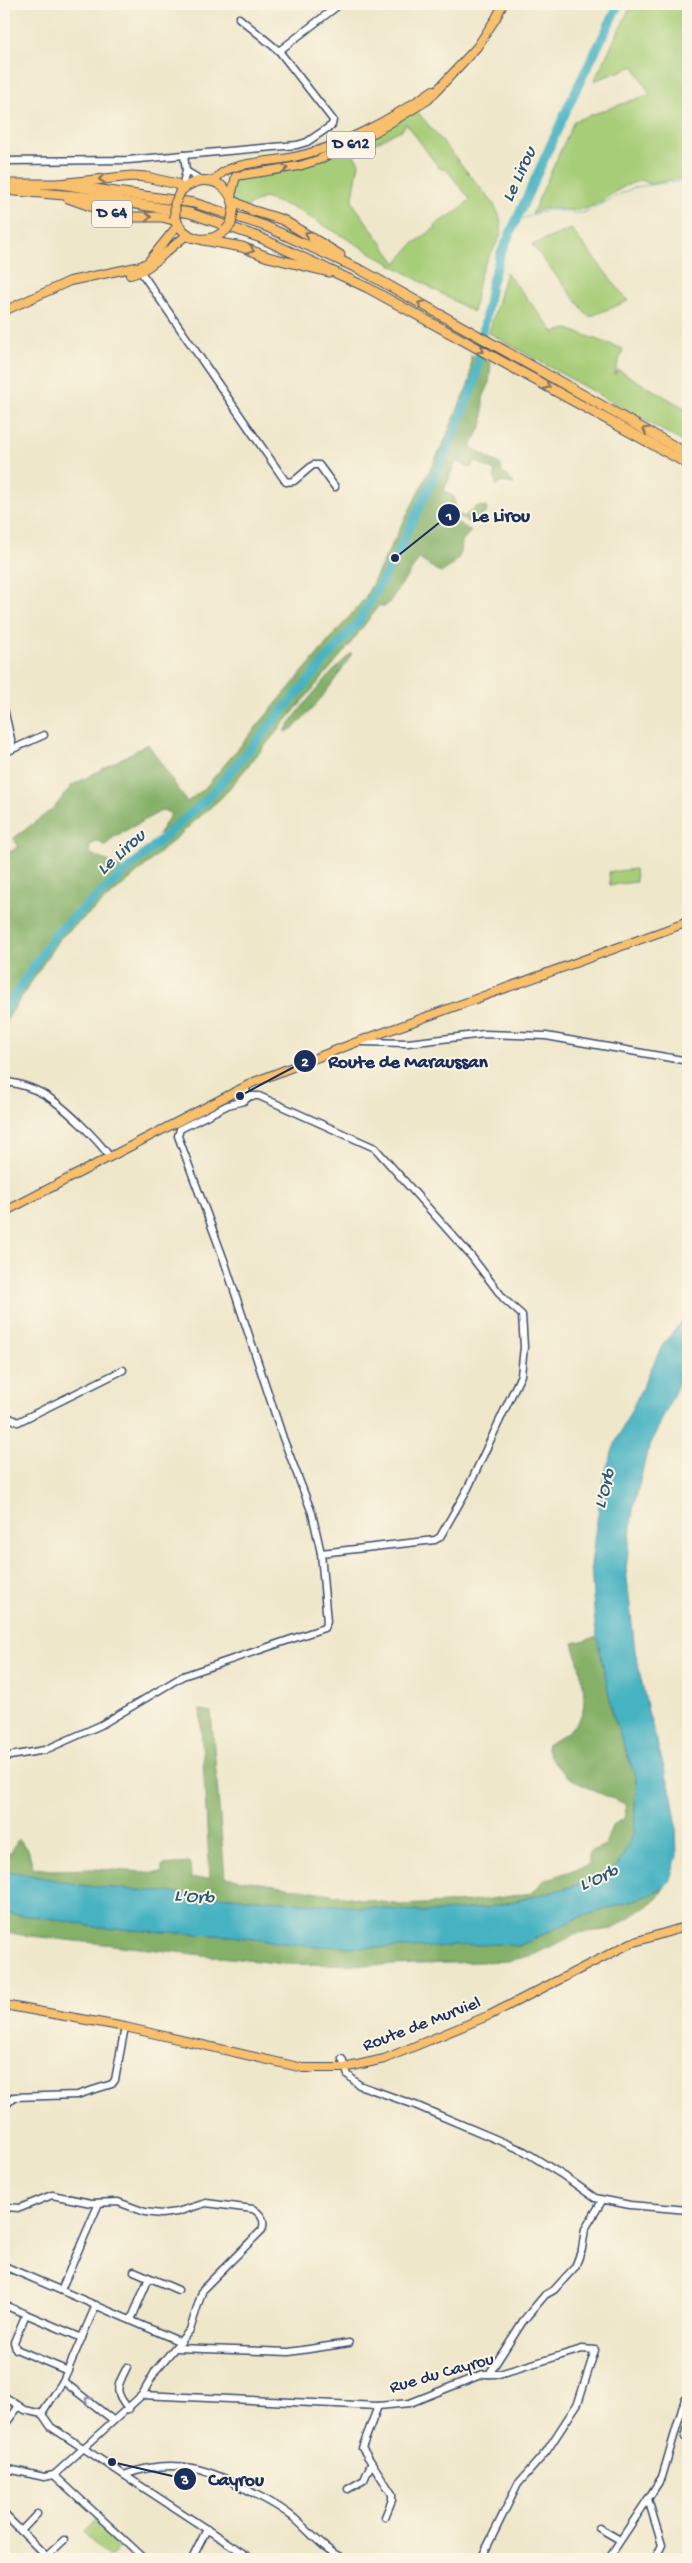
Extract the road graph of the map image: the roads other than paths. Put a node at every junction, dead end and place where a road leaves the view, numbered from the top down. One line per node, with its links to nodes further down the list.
1 (340, 4): 4 (street)
2 (503, 4): 5 (main road, D 612)
3 (239, 18): 4 (street)
4 (279, 51): 6 (street)
5 (449, 79): 10 (main road, D 612); 16 (main road, D 612, one-way to 5)
6 (184, 155): 7 (street); 8 (street)
7 (4, 161)
8 (186, 171): 9 (street); 13 (street)
9 (201, 180): 10 (highway); 13 (highway)
10 (215, 181): 16 (highway)
11 (4, 184): 12 (highway, D 64)
12 (59, 184): 13 (highway, D 64, one-way to 12); 20 (highway)
13 (183, 189): 17 (highway, bridge)
14 (4, 190): 15 (highway, D 64)
15 (51, 192): 17 (highway, D 64, one-way to 17); 21 (highway)
16 (233, 201): 18 (highway, bridge); 20 (highway, one-way to 16)
17 (177, 221): 18 (highway); 19 (main road)
18 (199, 239): 19 (main road); 21 (highway, one-way to 21)
19 (141, 269): 22 (main road); 25 (street)
20 (363, 271): 23 (highway, one-way to 20)
21 (368, 288): 24 (highway, one-way to 24)
22 (4, 311)
23 (688, 454)
24 (688, 464)
25 (335, 487)
26 (4, 710): 28 (street)
27 (44, 735): 28 (street)
28 (13, 748): 29 (street)
29 (4, 753)
30 (688, 922): 31 (main road)
31 (357, 1042): 32 (street); 34 (main road)
32 (688, 1061)
33 (4, 1081): 36 (street)
34 (244, 1087): 35 (street); 36 (main road)
35 (250, 1096): 40 (street); 40 (street)
36 (110, 1157): 37 (main road)
37 (4, 1212)
38 (123, 1370): 39 (street)
39 (4, 1410)
40 (321, 1553): 41 (street)
41 (4, 1758)
42 (688, 1926): 46 (main road, Route de Murviel)
43 (4, 2005): 44 (main road, Route de Murviel)
44 (125, 2027): 46 (main road, Route de Murviel); 47 (street)
45 (342, 2059): 46 (street)
46 (344, 2068): 48 (street)
47 (4, 2107)
48 (602, 2201): 51 (street); 67 (street)
49 (99, 2203): 50 (street); 55 (street); 62 (street)
50 (4, 2208)
51 (688, 2210)
52 (4, 2266): 55 (street)
53 (134, 2271): 54 (street)
54 (149, 2278): 56 (street); 60 (street)
55 (61, 2290): 57 (street)
56 (178, 2290)
57 (96, 2305): 60 (street); 61 (street)
58 (9, 2307): 59 (street)
59 (26, 2314): 61 (street); 66 (street)
60 (131, 2320): 62 (street)
61 (82, 2338): 66 (street)
62 (181, 2342): 64 (street)
63 (349, 2343): 64 (street)
64 (176, 2348): 69 (street)
65 (127, 2367): 74 (street)
66 (68, 2371): 68 (street)
67 (490, 2374): 73 (street, Rue du Cayrou); 104 (street, Rue du Cayrou)
68 (63, 2381): 75 (street); 76 (street, one-way to 68)
69 (142, 2395): 73 (street, Rue du Cayrou); 74 (street)
70 (4, 2396): 72 (street)
71 (688, 2396): 88 (street)
72 (19, 2406): 75 (street); 77 (street)
73 (378, 2406): 81 (street)
74 (129, 2409): 76 (street)
75 (42, 2414): 80 (street)
76 (112, 2420): 80 (street)
77 (4, 2426)
78 (688, 2427): 79 (street)
79 (685, 2438)
80 (82, 2447): 84 (street); 85 (street)
81 (371, 2464): 87 (street); 91 (street)
82 (4, 2468): 84 (street)
83 (141, 2471): 85 (street); 86 (street); 103 (street)
84 (54, 2474): 99 (street)
85 (124, 2475): 86 (street)
86 (140, 2486): 93 (street)
87 (348, 2489)
88 (648, 2499): 96 (street); 106 (street)
89 (4, 2514): 94 (street)
90 (37, 2514): 94 (street)
91 (385, 2517)
92 (599, 2528): 96 (street)
93 (207, 2530): 97 (street); 100 (street)
94 (21, 2531): 98 (street)
95 (64, 2540): 98 (street)
96 (620, 2540): 105 (street)
97 (240, 2551): 101 (street); 102 (street)
98 (48, 2558)
99 (145, 2559)
100 (192, 2559)
101 (236, 2559)
102 (252, 2559)
103 (344, 2559)
104 (481, 2559)
105 (608, 2559)
106 (655, 2559)

